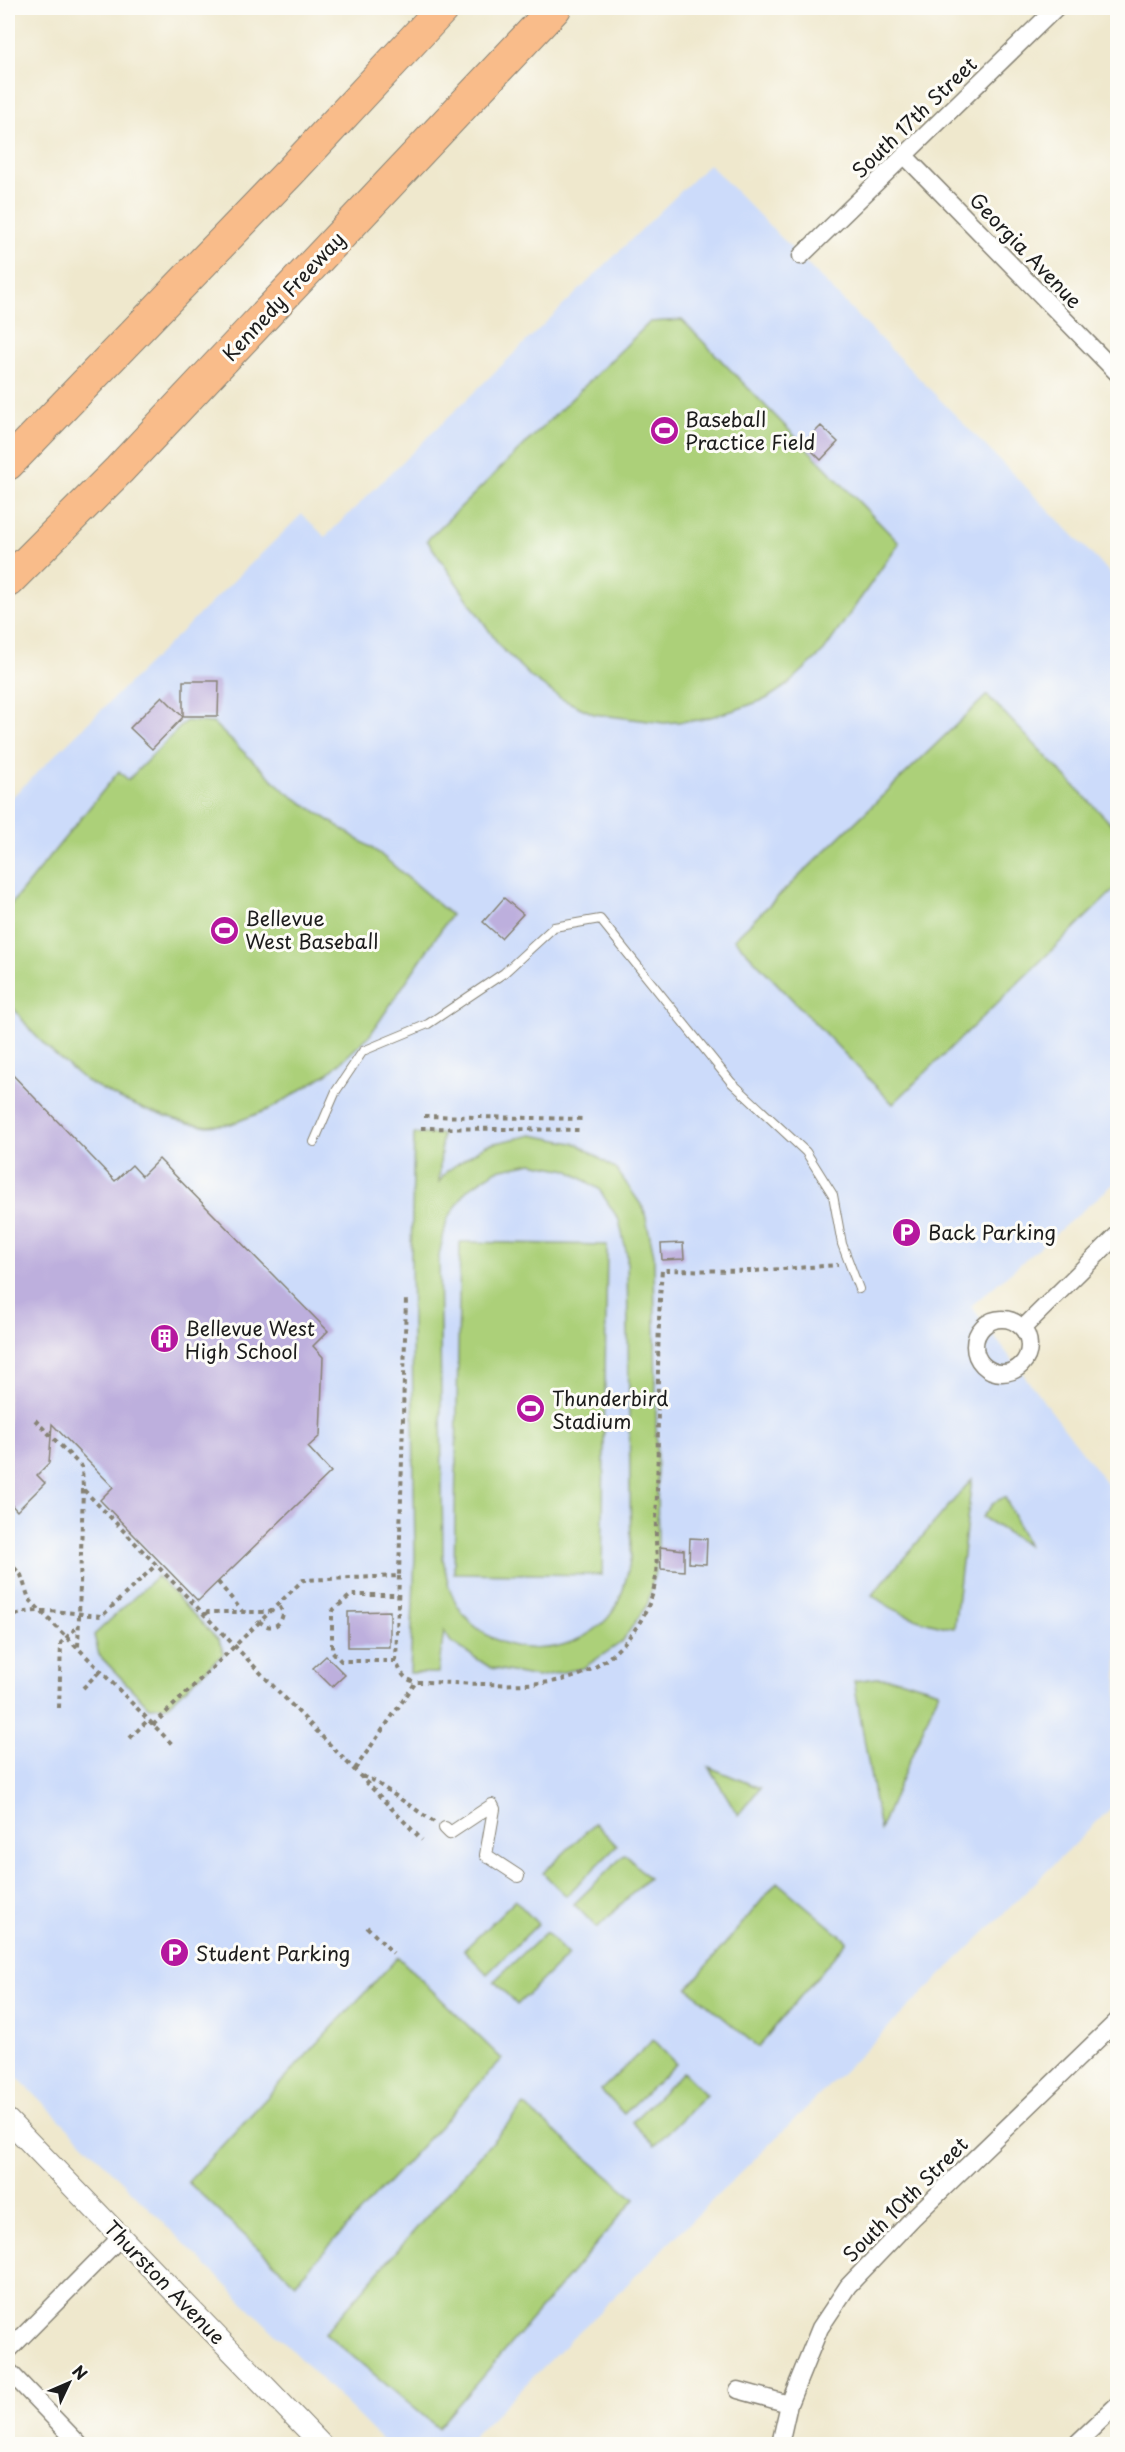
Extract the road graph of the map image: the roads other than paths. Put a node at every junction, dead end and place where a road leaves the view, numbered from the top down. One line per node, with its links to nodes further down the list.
1 (443, 8): 7 (highway)
2 (555, 8): 8 (highway, Kennedy Freeway)
3 (1056, 8): 4 (street, South 17th Street)
4 (904, 156): 5 (street, South 17th Street); 6 (street, Georgia Avenue)
5 (801, 256)
6 (1118, 374)
7 (8, 464)
8 (8, 581)
9 (314, 1142): 11 (lane)
10 (1118, 1234): 12 (street)
11 (859, 1289)
12 (1023, 1328)
13 (445, 1828): 14 (street)
14 (518, 1876)
15 (1118, 2020): 21 (street, South 10th Street)
16 (8, 2120): 17 (street, Thurston Avenue)
17 (121, 2237): 18 (street); 24 (street, Thurston Avenue)
18 (8, 2351)
19 (8, 2370): 23 (street)
20 (738, 2390): 21 (street)
21 (789, 2404): 25 (street, South 10th Street)
22 (1118, 2404): 26 (street)
23 (79, 2445)
24 (321, 2445)
25 (780, 2445)
26 (1076, 2445)

